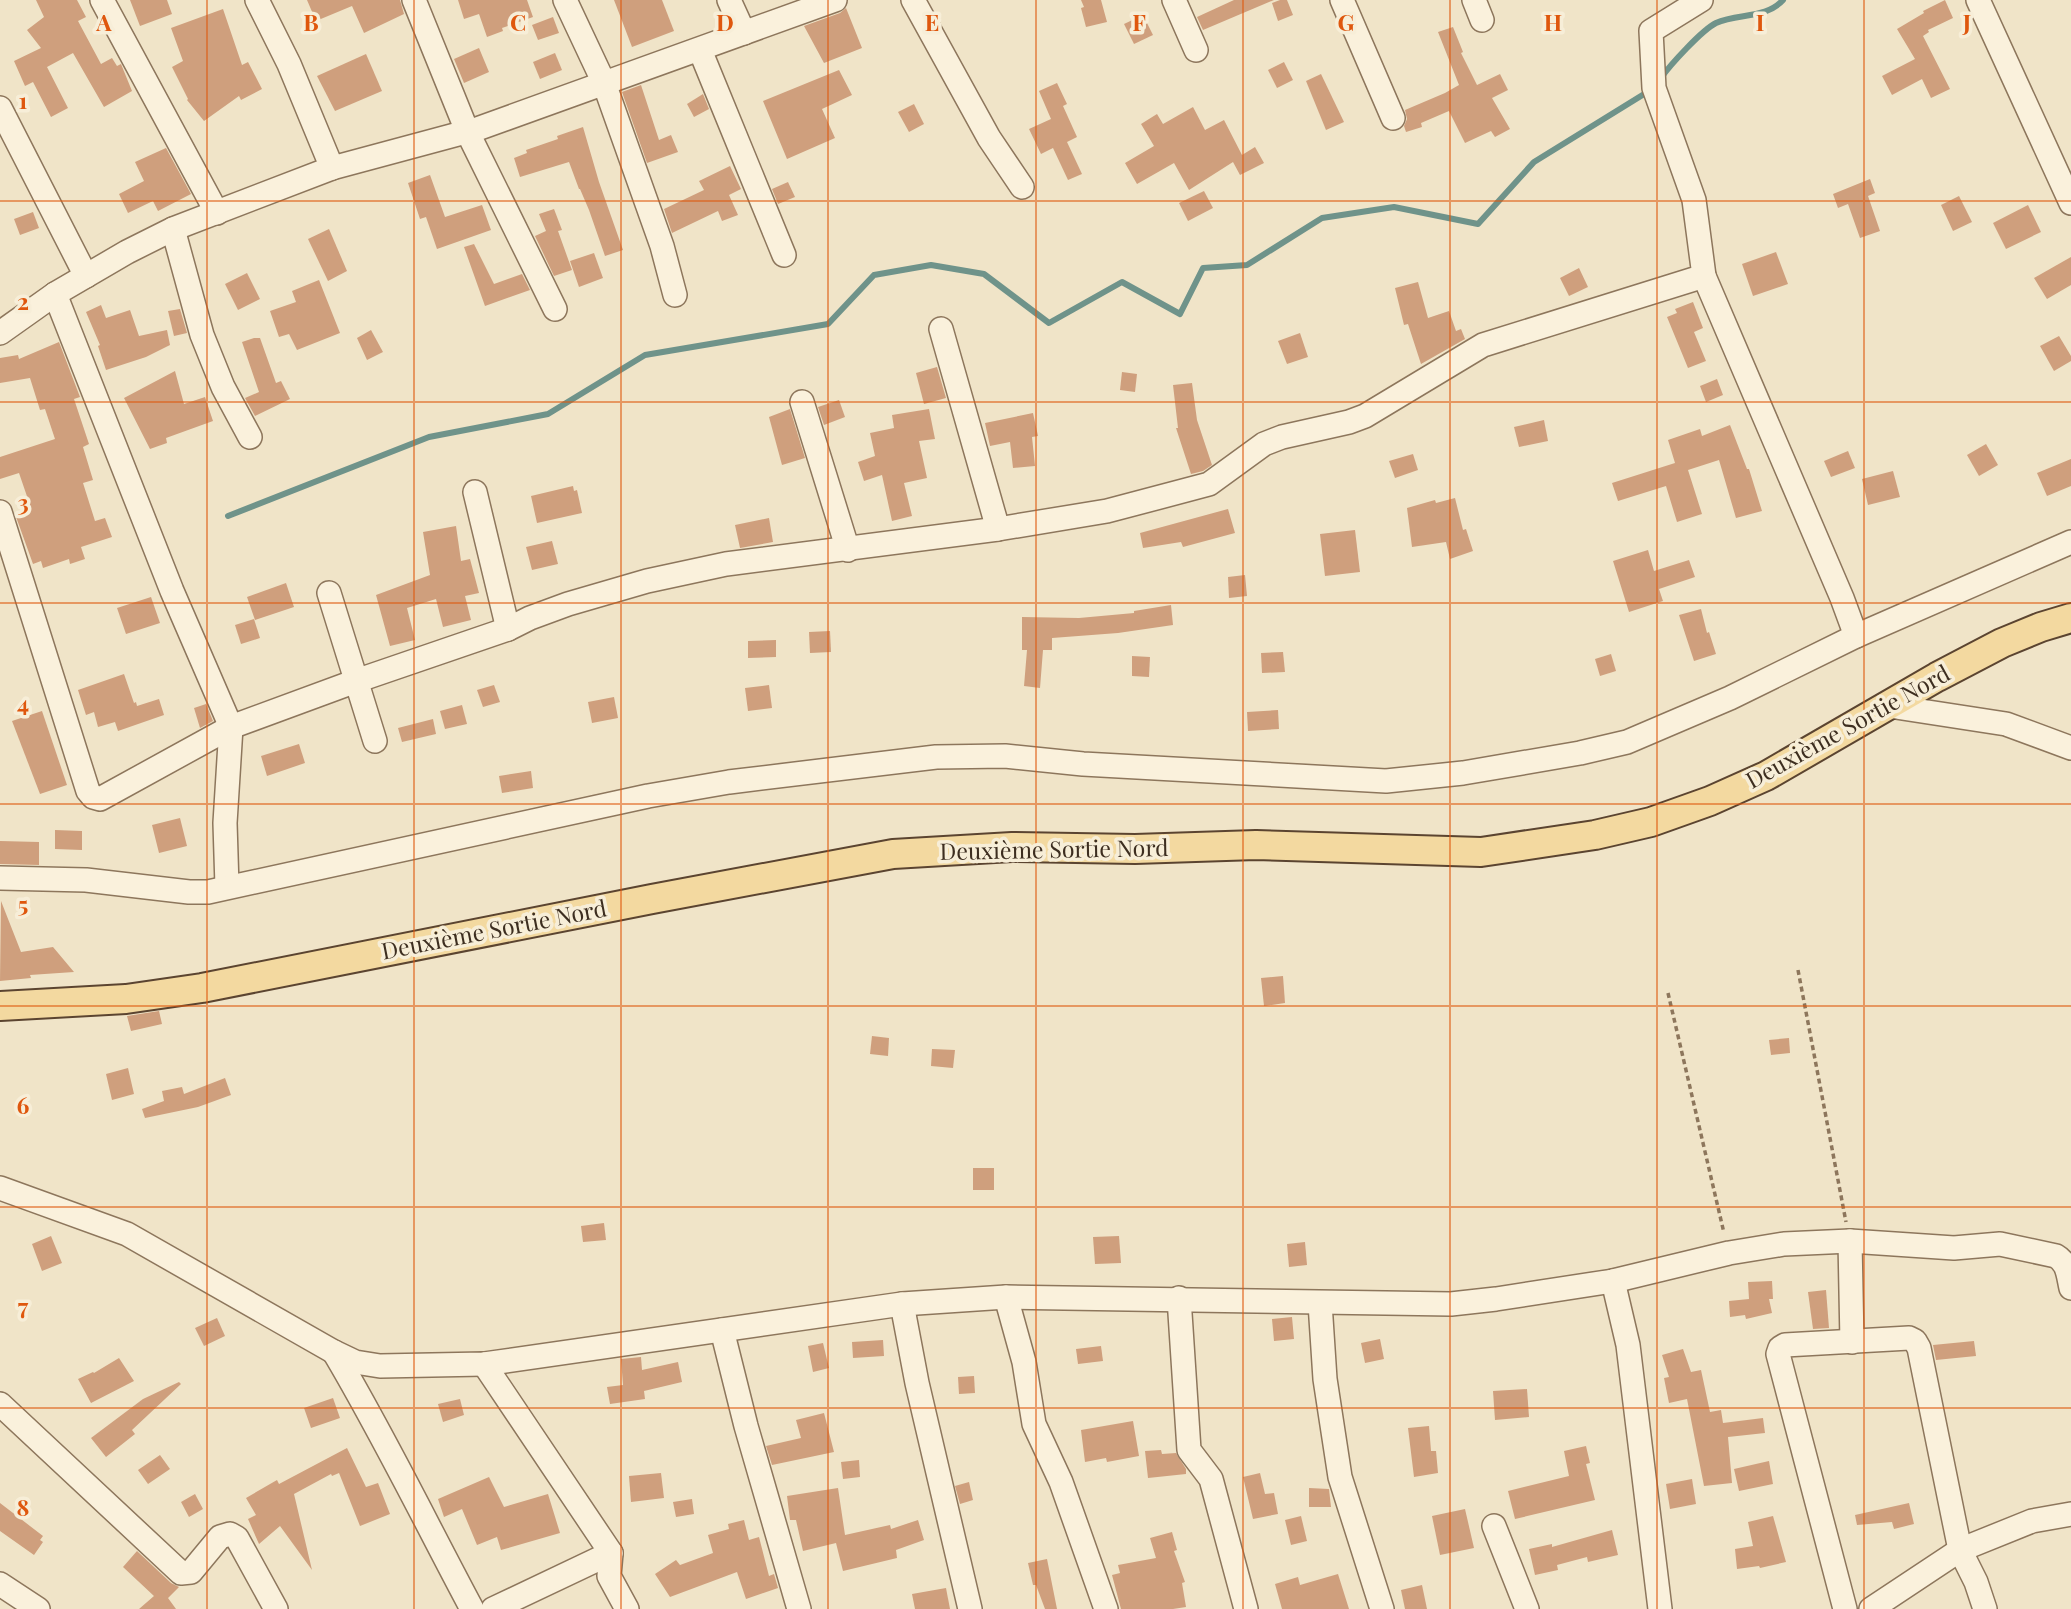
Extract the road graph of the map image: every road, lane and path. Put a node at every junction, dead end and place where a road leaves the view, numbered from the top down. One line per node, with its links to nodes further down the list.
1 (102, 0): 22 (street)
2 (257, 0): 19 (street)
3 (414, 0): 18 (street)
4 (565, 0): 15 (street)
5 (729, 0): 12 (street)
6 (835, 0): 12 (street)
7 (913, 0): 20 (street)
8 (1174, 0): 14 (street)
9 (1342, 0): 17 (street)
10 (1701, 0): 26 (street)
11 (1978, 0): 21 (street)
12 (744, 33): 13 (street)
13 (699, 50): 15 (street); 24 (street)
14 (1196, 50)
15 (604, 83): 18 (street); 28 (street)
16 (0, 108): 25 (street)
17 (1393, 118)
18 (467, 131): 19 (street); 29 (street)
19 (332, 168): 22 (street)
20 (1022, 187)
21 (2071, 203)
22 (217, 213): 23 (street)
23 (173, 229): 25 (street); 33 (street)
24 (784, 255)
25 (86, 276): 27 (street)
26 (1704, 276): 36 (street); 42 (street)
27 (55, 294): 31 (street); 45 (street)
28 (675, 295)
29 (555, 309)
30 (941, 329): 36 (street)
31 (0, 333)
32 (802, 402): 38 (street)
33 (250, 437)
34 (475, 492): 41 (street)
35 (0, 512): 45 (street)
36 (999, 529): 38 (street)
37 (2071, 542): 42 (street)
38 (848, 550): 41 (street)
39 (328, 593): 43 (street)
40 (2071, 618): 44 (main road, Deuxième Sortie Nord)
41 (508, 629): 43 (street)
42 (1856, 636): 49 (street)
43 (356, 681): 45 (street); 46 (street)
44 (1889, 706): 47 (street); 52 (main road, Deuxième Sortie Nord)
45 (232, 727): 49 (street)
46 (375, 741)
47 (2071, 748)
48 (0, 878): 49 (street)
49 (227, 887)
50 (1798, 970): 54 (path)
51 (1668, 993): 55 (path)
52 (0, 1006)
53 (0, 1188): 64 (street)
54 (1850, 1241): 55 (street); 57 (street); 63 (street)
55 (1728, 1253): 56 (street)
56 (1613, 1280): 60 (street); 83 (street)
57 (2071, 1288)
58 (1006, 1297): 59 (street); 61 (street); 79 (street)
59 (1179, 1298): 60 (street); 80 (street)
60 (1320, 1303): 81 (street)
61 (902, 1304): 62 (street); 78 (street)
62 (722, 1330): 65 (street); 77 (street)
63 (1852, 1342): 69 (street); 84 (street)
64 (334, 1352): 65 (street); 74 (street)
65 (484, 1364): 70 (street)
66 (0, 1404): 73 (street)
67 (2071, 1514): 69 (street)
68 (1494, 1526): 82 (street)
69 (1960, 1550): 85 (street); 86 (street)
70 (611, 1553): 75 (street); 76 (street)
71 (0, 1584): 72 (street)
72 (38, 1609)
73 (276, 1609)
74 (472, 1609)
75 (493, 1609)
76 (627, 1609)
77 (799, 1609)
78 (970, 1609)
79 (1106, 1609)
80 (1246, 1609)
81 (1382, 1609)
82 (1527, 1609)
83 (1660, 1609)
84 (1845, 1609)
85 (1871, 1609)
86 (1986, 1609)

